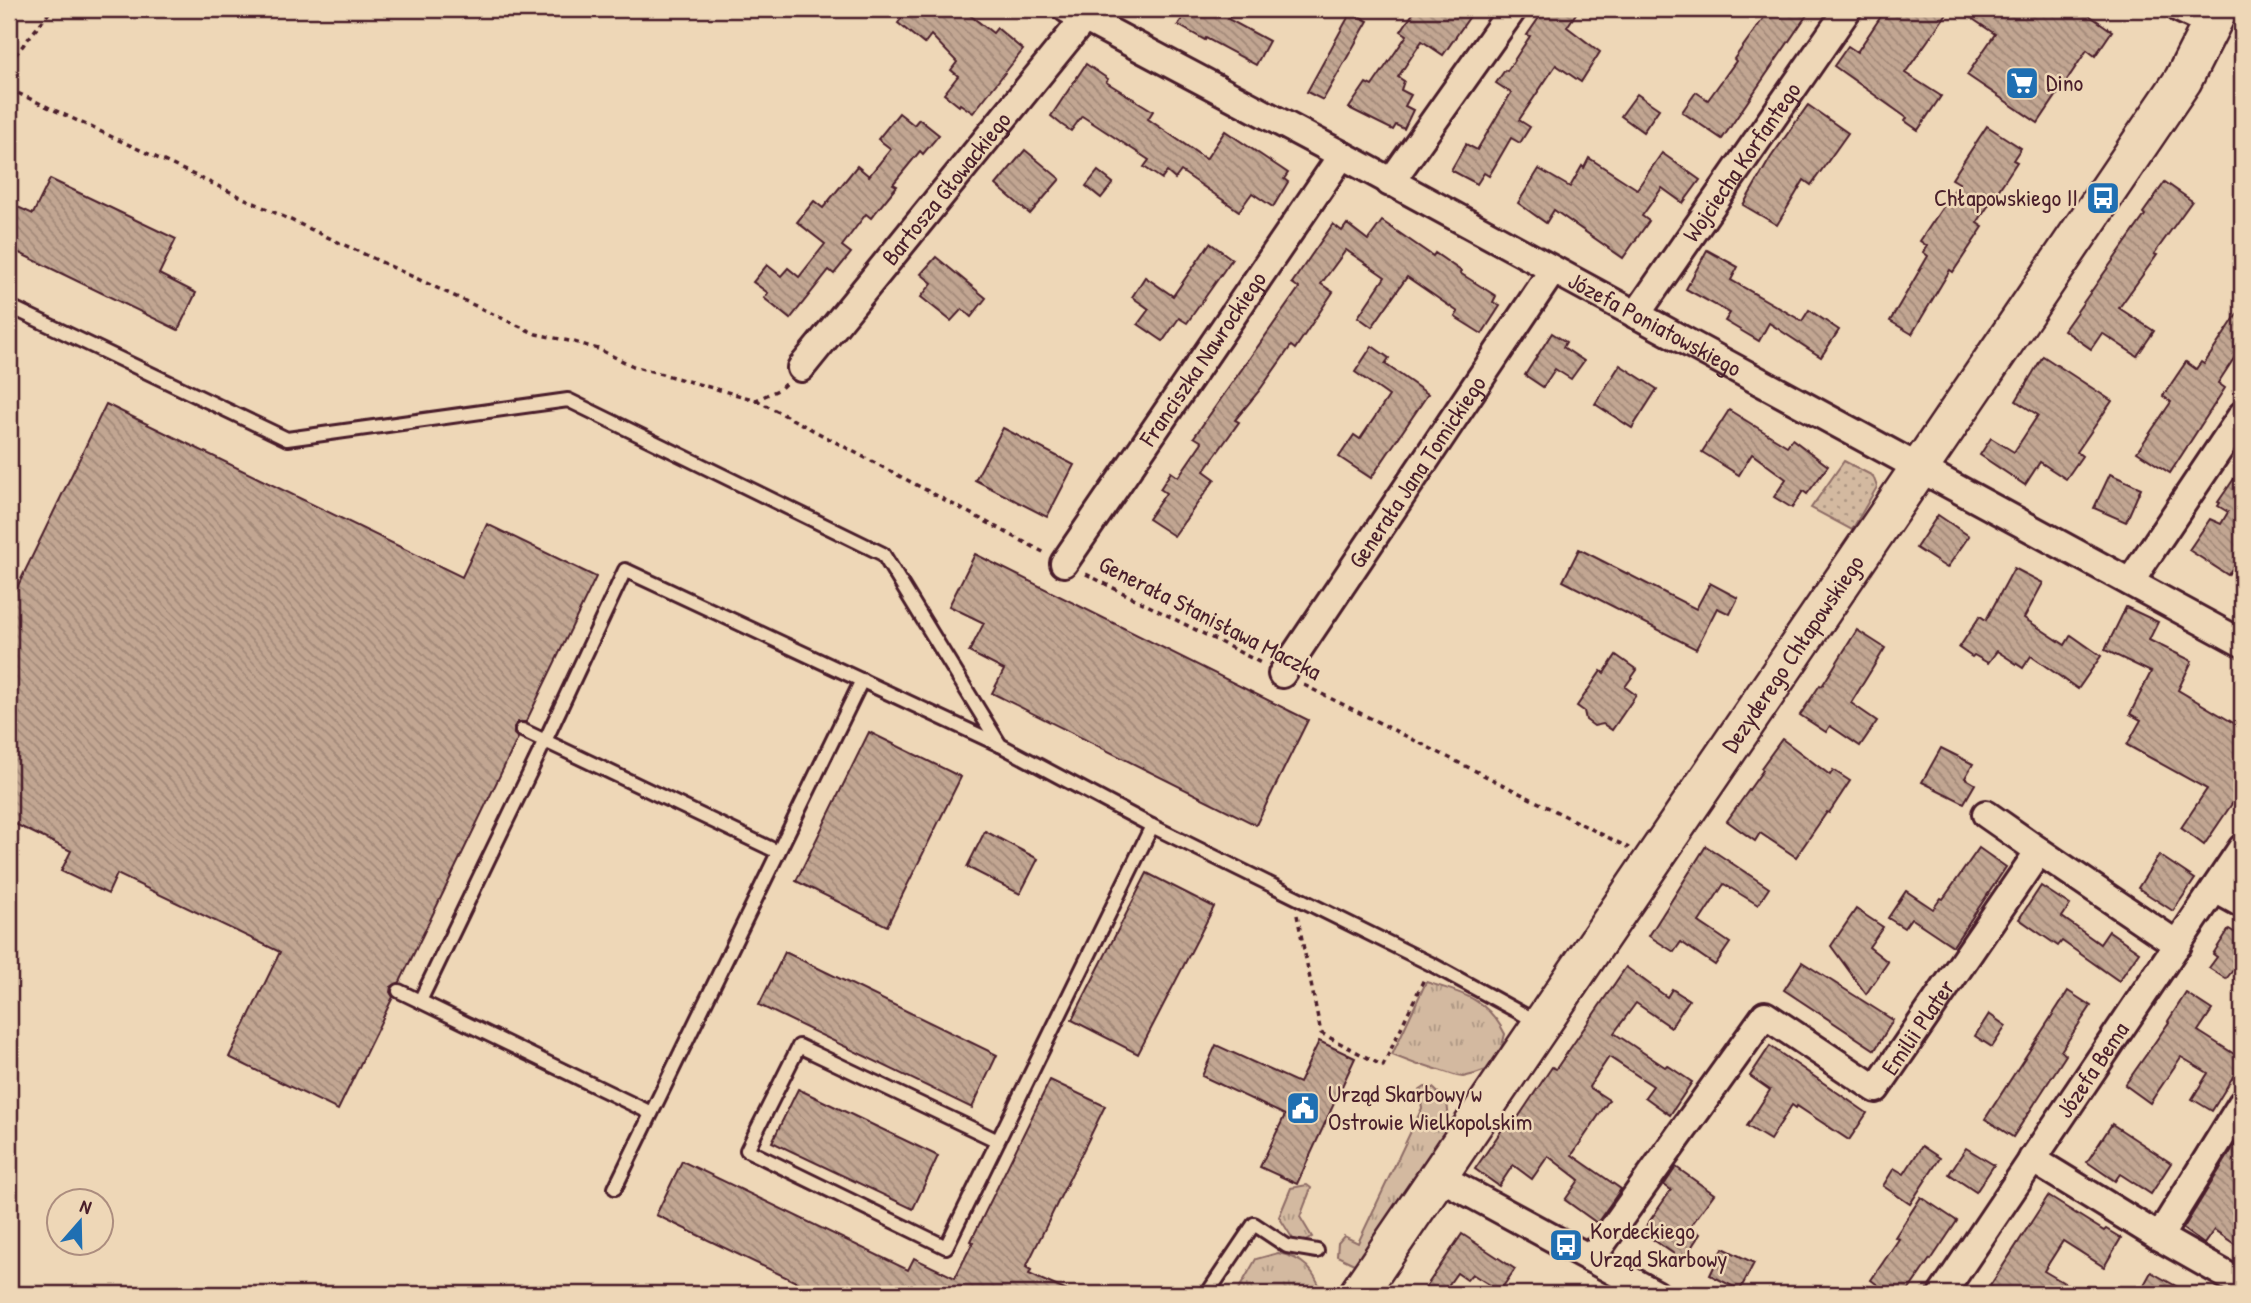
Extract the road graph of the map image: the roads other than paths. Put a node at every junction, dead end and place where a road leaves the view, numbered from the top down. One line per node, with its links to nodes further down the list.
1 (1513, 9): 6 (street)
2 (1848, 9): 9 (street, Wojciecha Korfantego)
3 (1081, 12): 5 (street, Józefa Poniatowskiego); 10 (street, Bartosza Głowackiego)
4 (2204, 14): 12 (street, Dezyderego Chłapowskiego)
5 (1342, 155): 6 (street, Józefa Poniatowskiego); 13 (street, Franciszka Nawrockiego)
6 (1390, 183): 7 (street, Józefa Poniatowskiego)
7 (1553, 270): 9 (street, Józefa Poniatowskiego); 16 (street, Generała Jana Tomickiego)
8 (9, 306): 20 (lane)
9 (1636, 315): 12 (street, Józefa Poniatowskiego)
10 (802, 368)
11 (2242, 415): 14 (street)
12 (1918, 467): 14 (street, Józefa Poniatowskiego); 31 (street, Dezyderego Chłapowskiego)
13 (1064, 563)
14 (2130, 582): 15 (street, Józefa Poniatowskiego)
15 (2242, 643)
16 (1282, 674)
17 (862, 680): 19 (lane); 20 (lane); 24 (lane)
18 (522, 730): 19 (lane)
19 (545, 741): 24 (lane); 30 (lane)
20 (1000, 745): 22 (lane)
21 (1986, 814): 25 (street)
22 (1152, 827): 31 (lane); 34 (lane)
23 (2242, 848): 26 (street, Józefa Bema)
24 (778, 852): 33 (lane)
25 (2039, 852): 28 (street); 40 (street, Emilii Plater)
26 (2215, 890): 27 (street); 28 (street, Józefa Bema)
27 (2242, 904)
28 (2178, 945): 35 (street, Józefa Bema)
29 (399, 991): 30 (lane)
30 (420, 1001): 33 (lane)
31 (1542, 1025): 36 (street, Dezyderego Chłapowskiego)
32 (2242, 1103): 38 (street)
33 (651, 1113): 37 (lane)
34 (998, 1141): 34 (lane)
35 (2032, 1159): 38 (street); 45 (street, Józefa Bema)
36 (1438, 1176): 40 (street); 43 (street, Dezyderego Chłapowskiego)
37 (615, 1188)
38 (2159, 1237): 41 (street)
39 (1317, 1251): 42 (lane)
40 (1591, 1259): 44 (street)
41 (2242, 1284)
42 (1207, 1294)
43 (1358, 1294)
44 (1657, 1294)
45 (1942, 1294)

